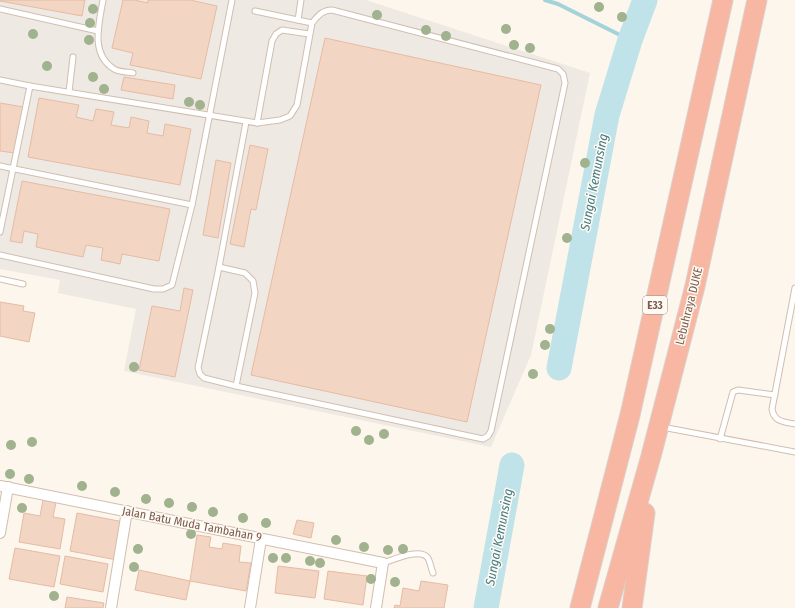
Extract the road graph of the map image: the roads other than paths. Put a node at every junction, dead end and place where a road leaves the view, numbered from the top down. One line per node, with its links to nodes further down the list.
1 (103, 0): 10 (lane)
2 (232, 0): 17 (lane)
3 (301, 0): 8 (lane)
4 (723, 0): 34 (highway, E33)
5 (757, 0): 32 (highway, Lebuhraya DUKE)
6 (0, 9): 10 (lane)
7 (255, 11): 8 (lane)
8 (298, 20): 9 (lane)
9 (312, 23): 11 (lane); 29 (lane)
10 (98, 31): 13 (lane)
11 (309, 34): 19 (lane); 19 (lane)
12 (73, 57): 16 (lane)
13 (133, 73)
14 (0, 80): 15 (lane)
15 (30, 86): 16 (lane); 21 (lane)
16 (69, 92): 17 (lane)
17 (210, 116): 18 (lane); 22 (lane)
18 (246, 122): 19 (lane); 25 (lane)
19 (257, 124)
20 (0, 166): 21 (lane)
21 (13, 169): 22 (lane); 23 (lane)
22 (192, 205): 24 (lane)
23 (0, 232)
24 (0, 255)
25 (219, 267): 29 (lane); 29 (lane)
26 (0, 279): 27 (lane)
27 (23, 284)
28 (795, 288): 30 (lane)
29 (236, 386)
30 (775, 395): 31 (lane); 33 (lane)
31 (795, 424)
32 (659, 427): 33 (lane); 36 (highway, Lebuhraya DUKE)
33 (720, 439): 35 (lane)
34 (622, 443): 46 (highway); 47 (highway, E33)
35 (795, 452)
36 (651, 456): 48 (highway, Lebuhraya DUKE); 49 (highway)
37 (4, 486): 38 (street, Jalan Batu Muda Tambahan 9); 39 (street)
38 (127, 511): 40 (street, Jalan Batu Muda Tambahan 9); 43 (street)
39 (0, 533)
40 (261, 539): 41 (street, Jalan Batu Muda Tambahan 9); 44 (street)
41 (383, 563): 42 (lane); 45 (street)
42 (433, 573)
43 (111, 608)
44 (250, 608)
45 (376, 608)
46 (571, 608)
47 (580, 608)
48 (608, 608)
49 (632, 608)

